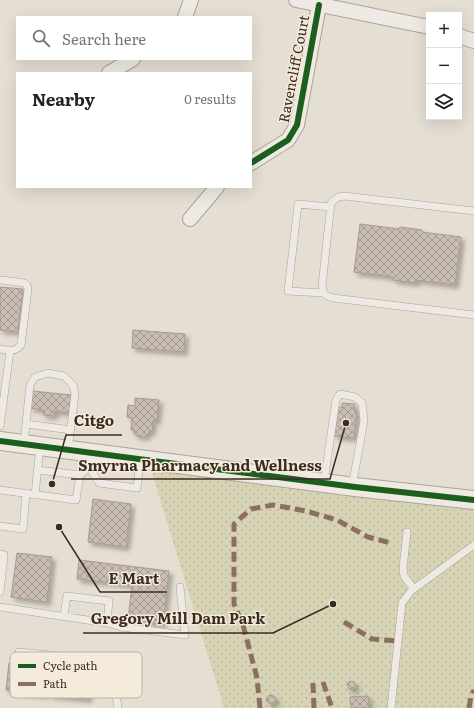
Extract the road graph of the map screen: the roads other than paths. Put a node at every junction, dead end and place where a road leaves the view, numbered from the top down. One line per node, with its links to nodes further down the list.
1 (191, 0): 4 (street)
2 (296, 0): 3 (street)
3 (319, 5): 5 (street); 10 (street, Ravencliff Court)
4 (185, 16)
5 (426, 27)
6 (462, 37): 7 (street)
7 (474, 41)
8 (131, 60): 9 (street)
9 (111, 72)
10 (252, 162)
11 (216, 188): 14 (street)
12 (331, 206): 13 (lane); 16 (lane); 16 (lane)
13 (474, 211)
14 (190, 218)
15 (2, 280): 19 (lane)
16 (323, 293): 17 (lane)
17 (474, 316)
18 (0, 349): 19 (lane)
19 (10, 350): 20 (lane)
20 (2, 399): 22 (lane)
21 (26, 424): 23 (lane); 23 (lane); 25 (lane)
22 (0, 426)
23 (71, 430): 26 (lane)
24 (0, 441): 25 (street)
25 (32, 445): 26 (street); 29 (lane)
26 (68, 450): 28 (street)
27 (140, 459): 28 (street); 28 (lane); 31 (street)
28 (89, 460): 30 (lane)
29 (38, 470): 30 (lane); 35 (lane)
30 (80, 475): 35 (lane)
31 (324, 484): 32 (street); 32 (lane)
32 (352, 487): 36 (street)
33 (0, 490): 34 (lane)
34 (26, 494): 35 (lane); 37 (lane)
35 (35, 495)
36 (474, 500)
37 (0, 526)
38 (407, 532): 42 (lane)
39 (474, 545): 42 (lane)
40 (0, 554): 43 (lane)
41 (180, 587): 46 (lane)
42 (414, 589): 49 (lane)
43 (0, 592)
44 (0, 607): 45 (lane)
45 (64, 616): 46 (lane); 46 (lane)
46 (107, 623)
47 (117, 698): 48 (lane)
48 (118, 708)
49 (391, 708)

